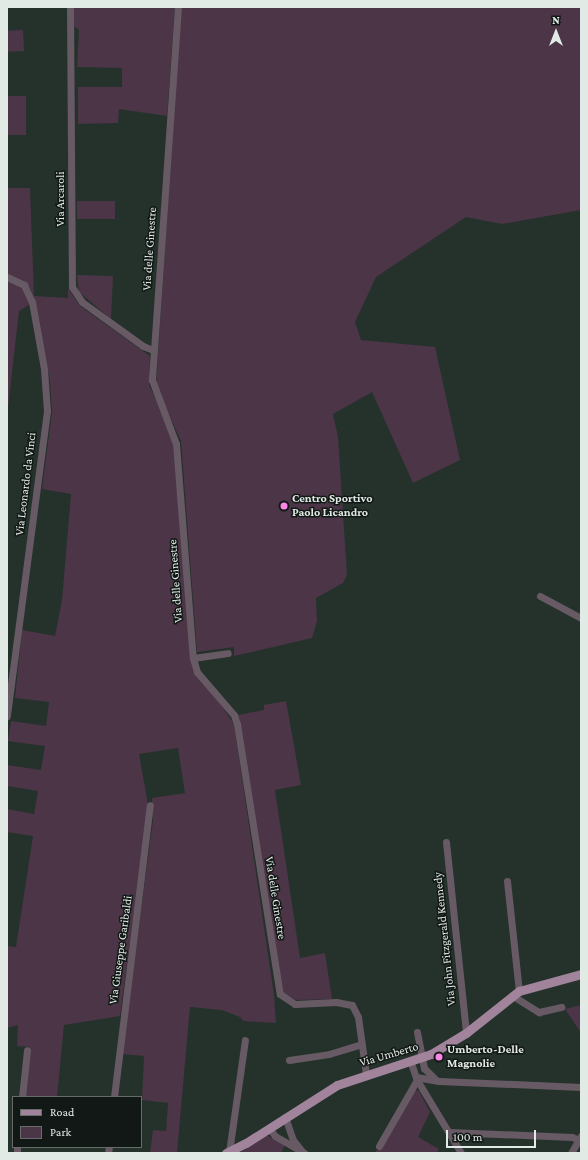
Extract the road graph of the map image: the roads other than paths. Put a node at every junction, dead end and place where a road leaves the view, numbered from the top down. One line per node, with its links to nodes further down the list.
1 (70, 7): 4 (street, Via Arcaroli)
2 (178, 7): 4 (street, Via delle Ginestre)
3 (7, 277): 9 (street, Via Leonardo da Vinci)
4 (153, 350): 8 (street, Via delle Ginestre)
5 (540, 596): 6 (street)
6 (581, 618)
7 (228, 653): 8 (street)
8 (193, 658): 19 (street, Via delle Ginestre)
9 (7, 716)
10 (150, 805): 29 (street, Via Giuseppe Garibaldi)
11 (446, 842): 17 (street, Via John Fitzgerald Kennedy)
12 (507, 881): 14 (street)
13 (581, 974): 14 (main road, Via Umberto)
14 (516, 994): 15 (street); 17 (main road, Via Umberto)
15 (561, 1007)
16 (417, 1032): 21 (street)
17 (466, 1033): 21 (main road, Via Umberto)
18 (245, 1040): 35 (street)
19 (362, 1044): 22 (street); 24 (street, Via delle Ginestre)
20 (27, 1050): 28 (street)
21 (421, 1059): 23 (main road, Via Umberto); 26 (street)
22 (289, 1060)
23 (411, 1062): 24 (main road, Via Umberto); 25 (street)
24 (366, 1074): 30 (main road, Via Umberto)
25 (417, 1078): 26 (street); 32 (street); 34 (street)
26 (436, 1080): 27 (street)
27 (581, 1087)
28 (22, 1096)
29 (114, 1096)
30 (285, 1117): 31 (main road, Via Umberto); 36 (street)
31 (269, 1128): 35 (main road, Via Umberto); 36 (street)
32 (449, 1132): 33 (street); 37 (street)
33 (580, 1138): 38 (street)
34 (379, 1146)
35 (231, 1151)
36 (304, 1153)
37 (461, 1153)
38 (571, 1153)

